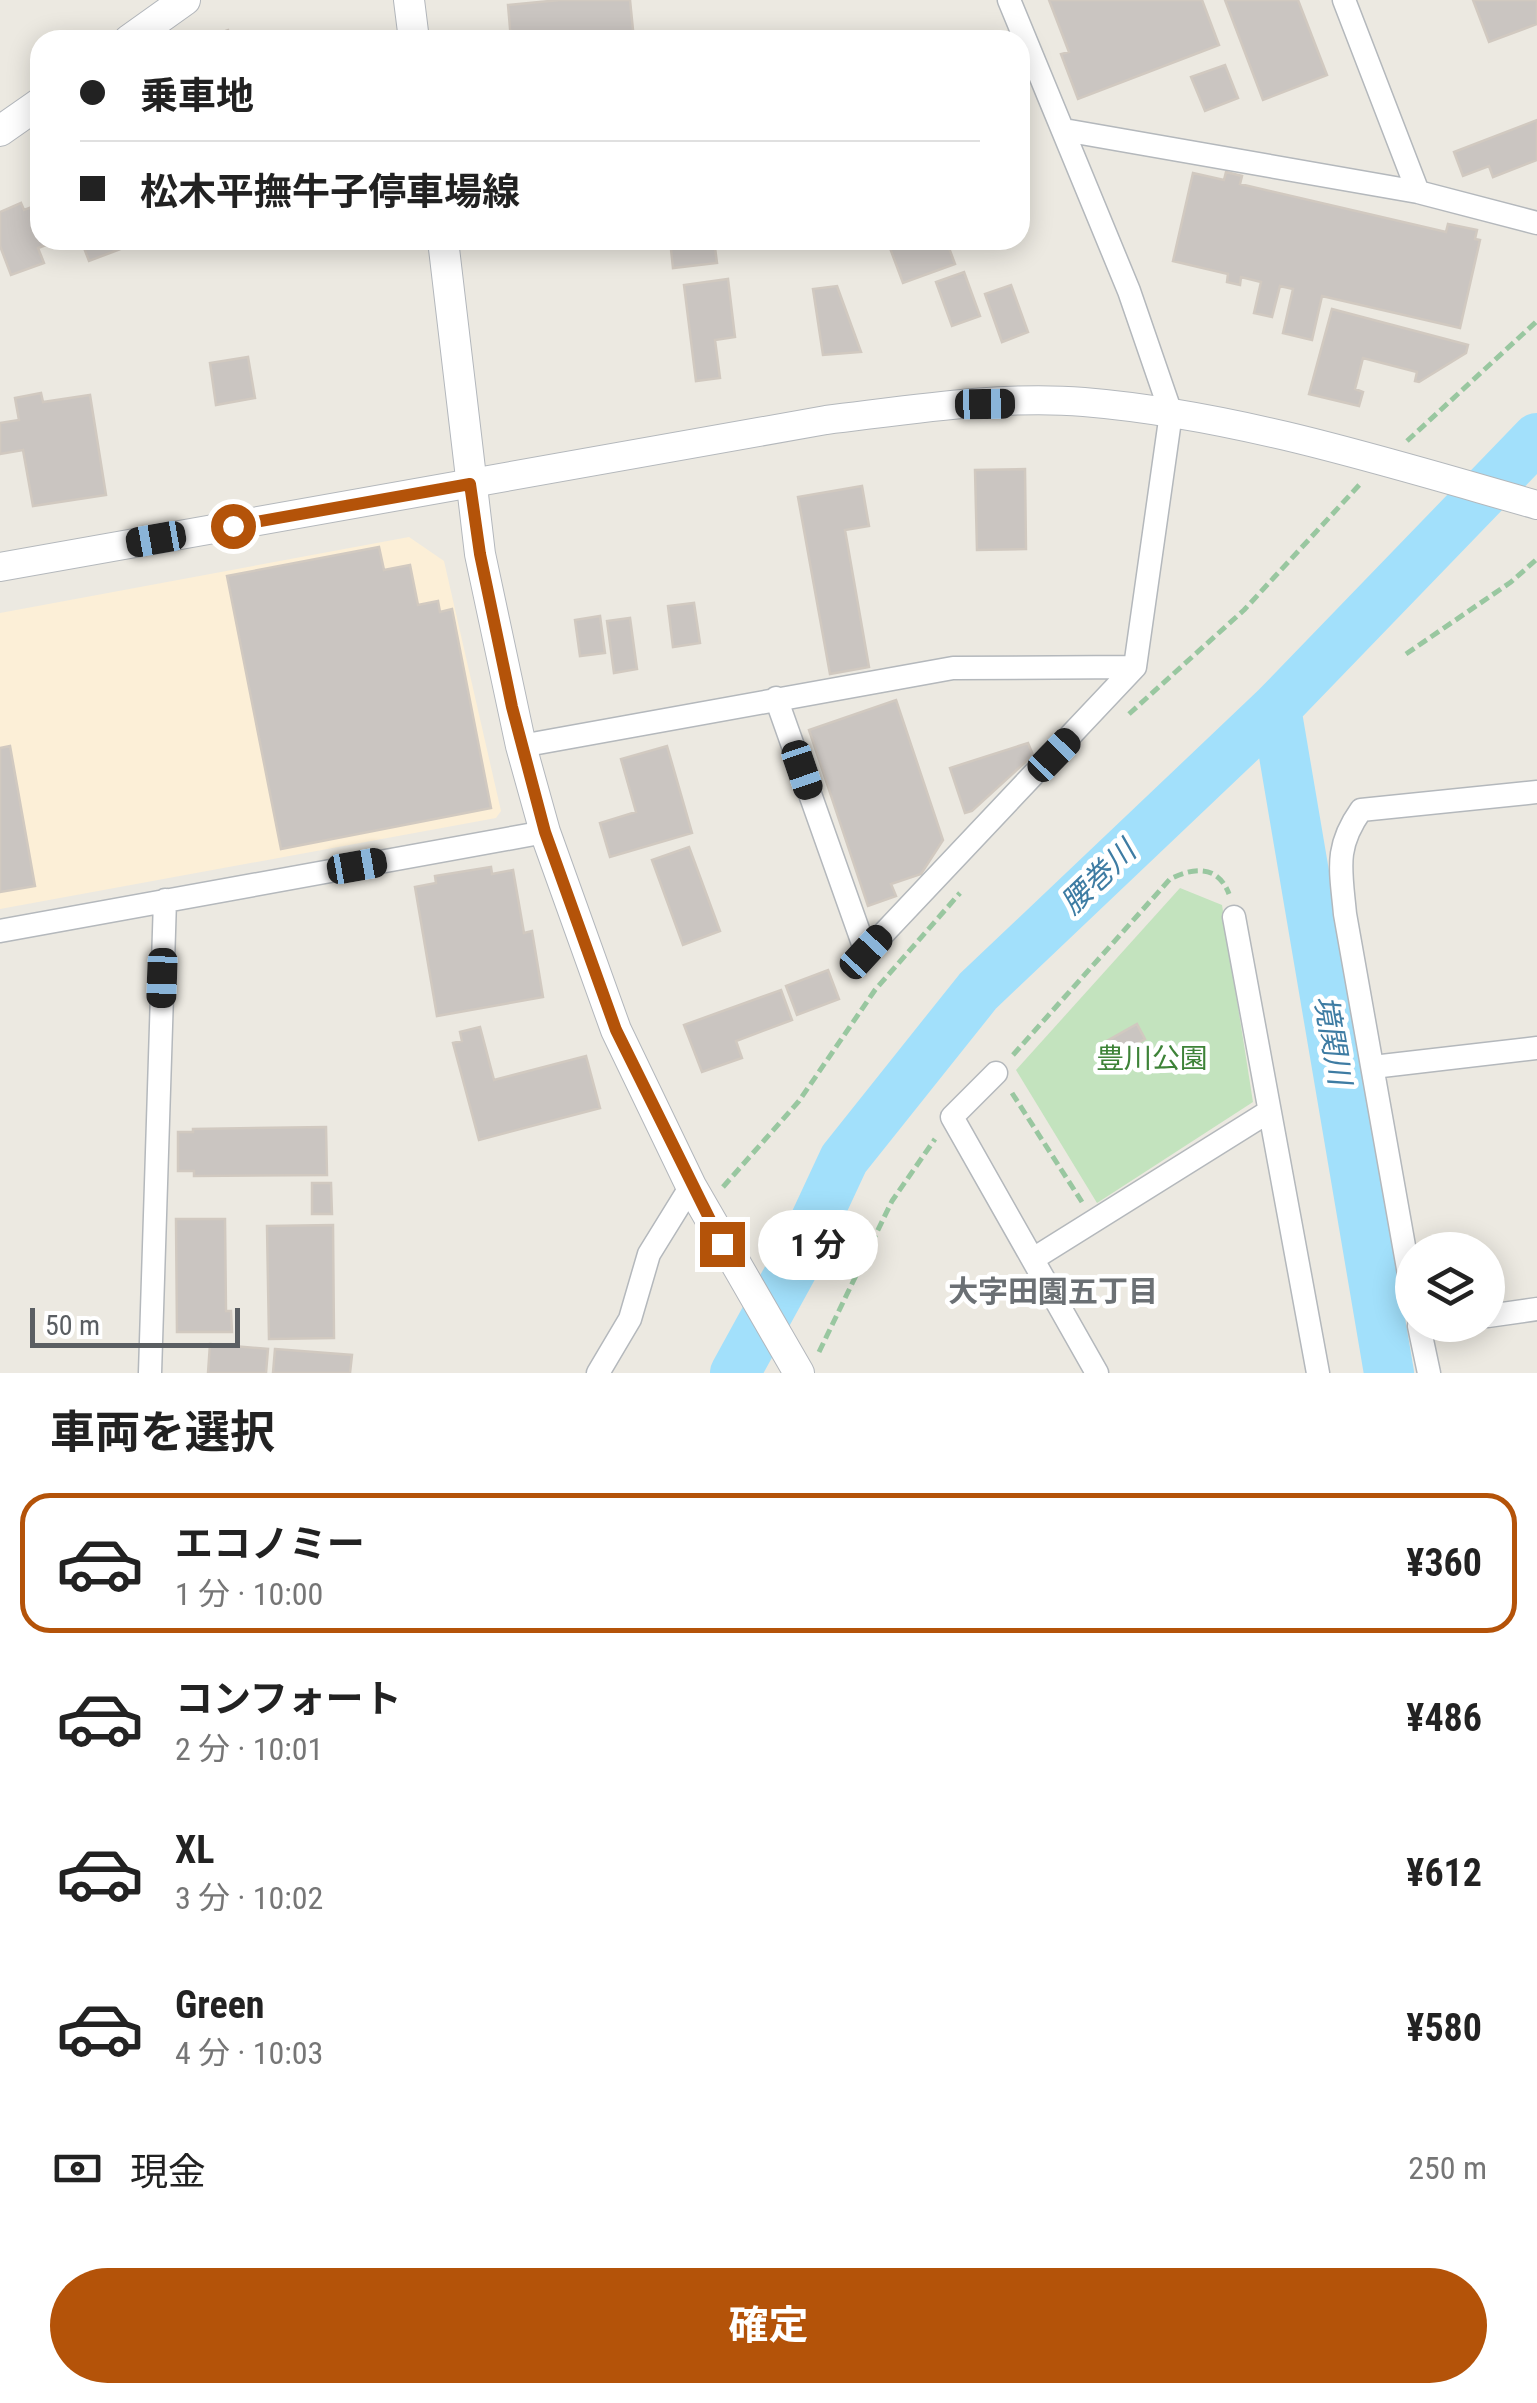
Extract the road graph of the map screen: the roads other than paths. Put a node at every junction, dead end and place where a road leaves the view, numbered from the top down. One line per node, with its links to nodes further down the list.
1 (185, 0): 5 (main road)
2 (410, 0): 6 (main road)
3 (1008, 0): 7 (street)
4 (1344, 0): 12 (street)
5 (143, 30)
6 (413, 30)
7 (1021, 30)
8 (1030, 51): 10 (street)
9 (30, 110): 11 (main road)
10 (1064, 130): 12 (street); 15 (street)
11 (0, 131)
12 (1418, 192): 13 (street)
13 (1537, 224)
14 (444, 250): 16 (main road)
15 (1172, 413): 16 (street); 17 (street); 19 (street)
16 (470, 484): 18 (street); 21 (main road)
17 (1537, 505)
18 (0, 566)
19 (1135, 667): 20 (street); 20 (street)
20 (776, 698): 21 (street)
21 (521, 746): 23 (main road)
22 (1537, 792): 28 (street)
23 (545, 832): 24 (street); 31 (main road)
24 (165, 900): 26 (street); 38 (street)
25 (1234, 916): 30 (street)
26 (0, 930)
27 (1537, 1048): 28 (street)
28 (1372, 1067): 32 (street)
29 (1002, 1074): 33 (street)
30 (1268, 1112): 33 (street); 41 (street)
31 (697, 1198): 37 (main road); 39 (street)
32 (1402, 1232)
33 (1033, 1259): 40 (street)
34 (1537, 1310): 35 (street)
35 (1505, 1314)
36 (1423, 1342): 42 (street)
37 (801, 1363)
38 (150, 1373)
39 (598, 1373)
40 (1096, 1373)
41 (1318, 1373)
42 (1429, 1373)

